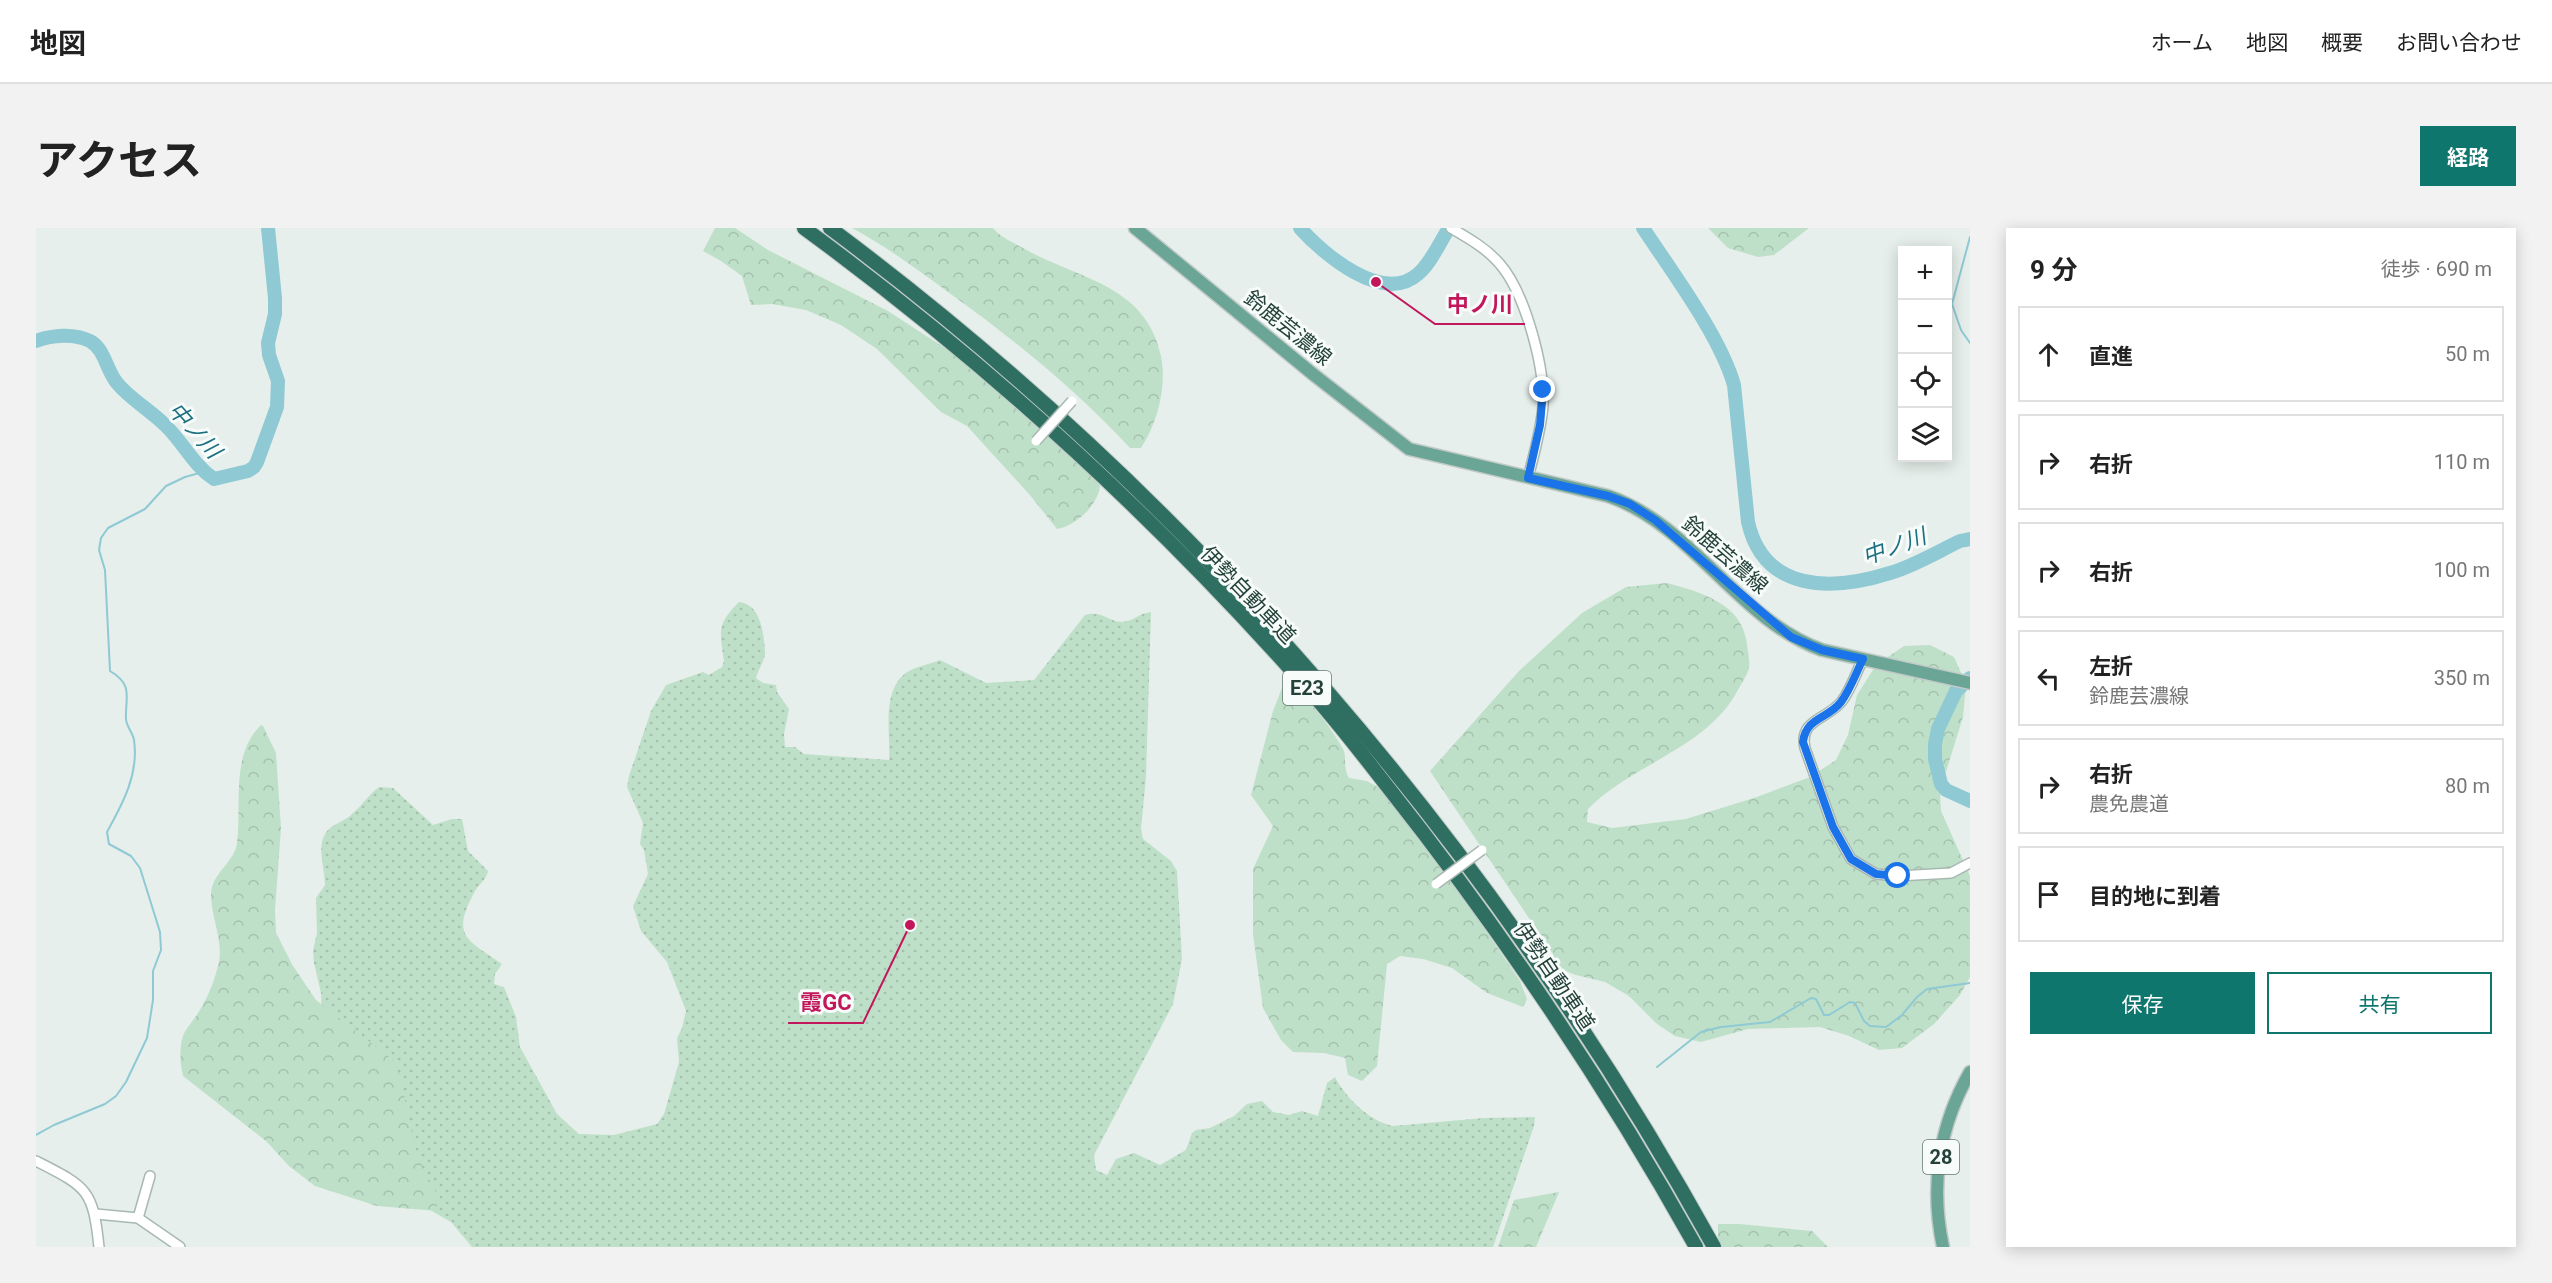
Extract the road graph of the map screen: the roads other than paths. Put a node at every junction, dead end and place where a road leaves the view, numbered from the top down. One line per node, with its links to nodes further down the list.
1 (804, 228): 20 (highway, 伊勢自動車道 / E23)
2 (830, 228): 21 (highway, 伊勢自動車道 / E23)
3 (1135, 228): 7 (main road, 鈴鹿芸濃線)
4 (1451, 228): 7 (street)
5 (1072, 401): 6 (street, bridge)
6 (1036, 441)
7 (1528, 478): 8 (main road, 鈴鹿芸濃線)
8 (1863, 659): 9 (main road, 鈴鹿芸濃線); 11 (street)
9 (1970, 683)
10 (1482, 850): 12 (street, bridge)
11 (1970, 863)
12 (1436, 884)
13 (1970, 1072): 22 (main road, 28)
14 (36, 1161): 16 (street)
15 (150, 1176): 17 (street)
16 (96, 1214): 17 (street); 18 (street)
17 (138, 1218): 19 (street)
18 (99, 1247)
19 (180, 1247)
20 (1696, 1247)
21 (1714, 1247)
22 (1943, 1247)

